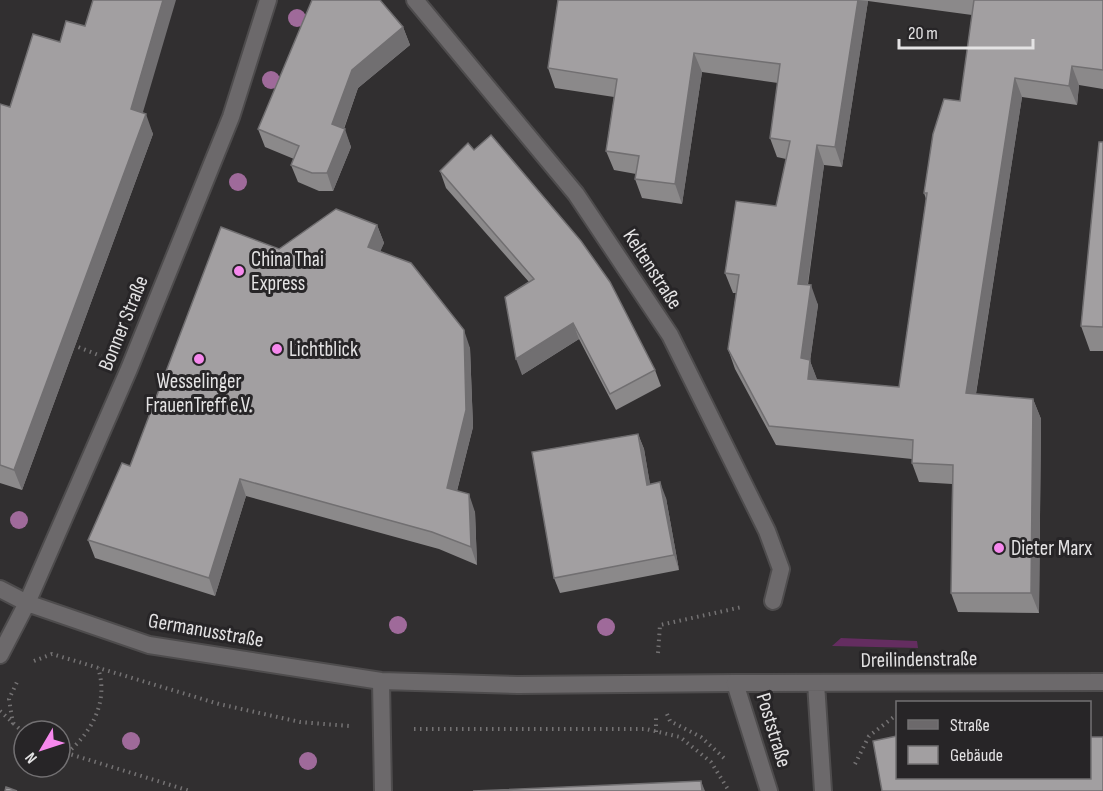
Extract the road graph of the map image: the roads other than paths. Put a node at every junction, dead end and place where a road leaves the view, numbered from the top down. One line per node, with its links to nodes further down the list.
1 (268, 0): 5 (street, Bonner Straße)
2 (415, 0): 4 (street, Keltenstraße)
3 (0, 589): 5 (street, Germanusstraße)
4 (773, 601)
5 (27, 603): 6 (street, Bonner Straße); 7 (street, Germanusstraße)
6 (0, 655)
7 (381, 681): 9 (street, Germanusstraße); 11 (street)
8 (1103, 682): 10 (street, Dreilindenstraße)
9 (735, 683): 10 (street, Dreilindenstraße); 12 (street, Poststraße)
10 (816, 683): 13 (street, Poststraße)
11 (383, 791)
12 (768, 791)
13 (823, 791)

